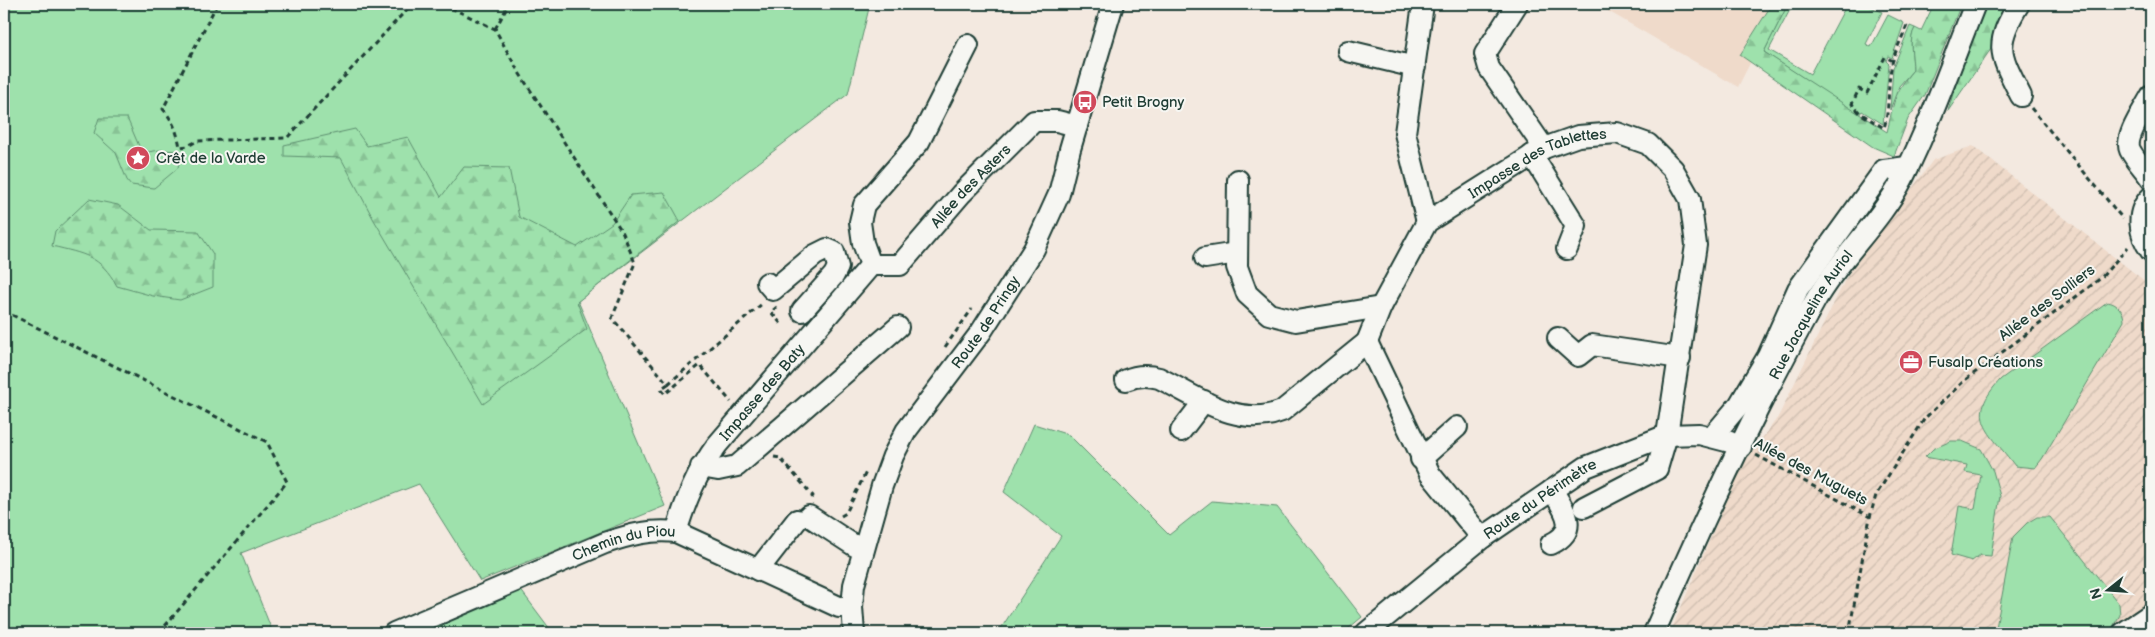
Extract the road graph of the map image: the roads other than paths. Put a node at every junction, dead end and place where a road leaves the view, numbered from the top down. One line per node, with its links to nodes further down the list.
1 (1112, 4): 11 (street, Route de Pringy)
2 (1422, 4): 8 (street)
3 (1517, 4): 12 (street)
4 (1975, 4): 13 (street, Rue Jacqueline Auriol)
5 (2019, 4): 9 (street)
6 (968, 45): 22 (street)
7 (1348, 51): 8 (street)
8 (1416, 67): 17 (street)
9 (2021, 96)
10 (2151, 96): 14 (street)
11 (1077, 126): 22 (street, Allée des Asters); 44 (street, Route de Pringy)
12 (1538, 151): 17 (street, Impasse des Tablettes); 18 (street); 29 (street, Impasse des Tablettes)
13 (1907, 167): 35 (street); 36 (street, Rue Jacqueline Auriol)
14 (2151, 179)
15 (1238, 180): 20 (street)
16 (2151, 197): 19 (street)
17 (1427, 222): 24 (street, Impasse des Tablettes)
18 (1567, 249)
19 (2151, 251)
20 (1237, 253): 21 (street); 24 (street)
21 (1204, 258)
22 (871, 265): 38 (street, Impasse des Baty)
23 (768, 290): 25 (street)
24 (1381, 307): 28 (street, Impasse des Tablettes)
25 (802, 310)
26 (898, 327): 38 (street)
27 (1558, 338): 29 (street)
28 (1368, 342): 31 (street); 37 (street)
29 (1680, 358): 34 (street, Impasse des Tablettes)
30 (1126, 380): 31 (street)
31 (1204, 401): 33 (street)
32 (1457, 427): 37 (street)
33 (1181, 431)
34 (1667, 435): 35 (street, Route du Périmètre); 39 (street, Route du Périmètre); 40 (street, Impasse des Tablettes)
35 (1712, 437): 36 (street, Route du Périmètre)
36 (1741, 447): 51 (street, Rue Jacqueline Auriol)
37 (1421, 459): 42 (street)
38 (701, 467): 41 (street, Impasse des Baty)
39 (1552, 490): 42 (street, Route du Périmètre); 43 (street)
40 (1584, 507)
41 (676, 532): 45 (street, Chemin du Piou); 48 (street, Chemin du Piou)
42 (1482, 538): 50 (street, Route du Périmètre)
43 (1551, 544)
44 (864, 545): 45 (street); 46 (street, Route de Pringy)
45 (758, 570): 46 (street, Chemin du Piou)
46 (852, 607): 49 (street, Route de Pringy)
47 (2151, 614): 52 (street)
48 (394, 633)
49 (854, 633)
50 (1366, 633)
51 (1654, 633)
52 (2124, 633)

